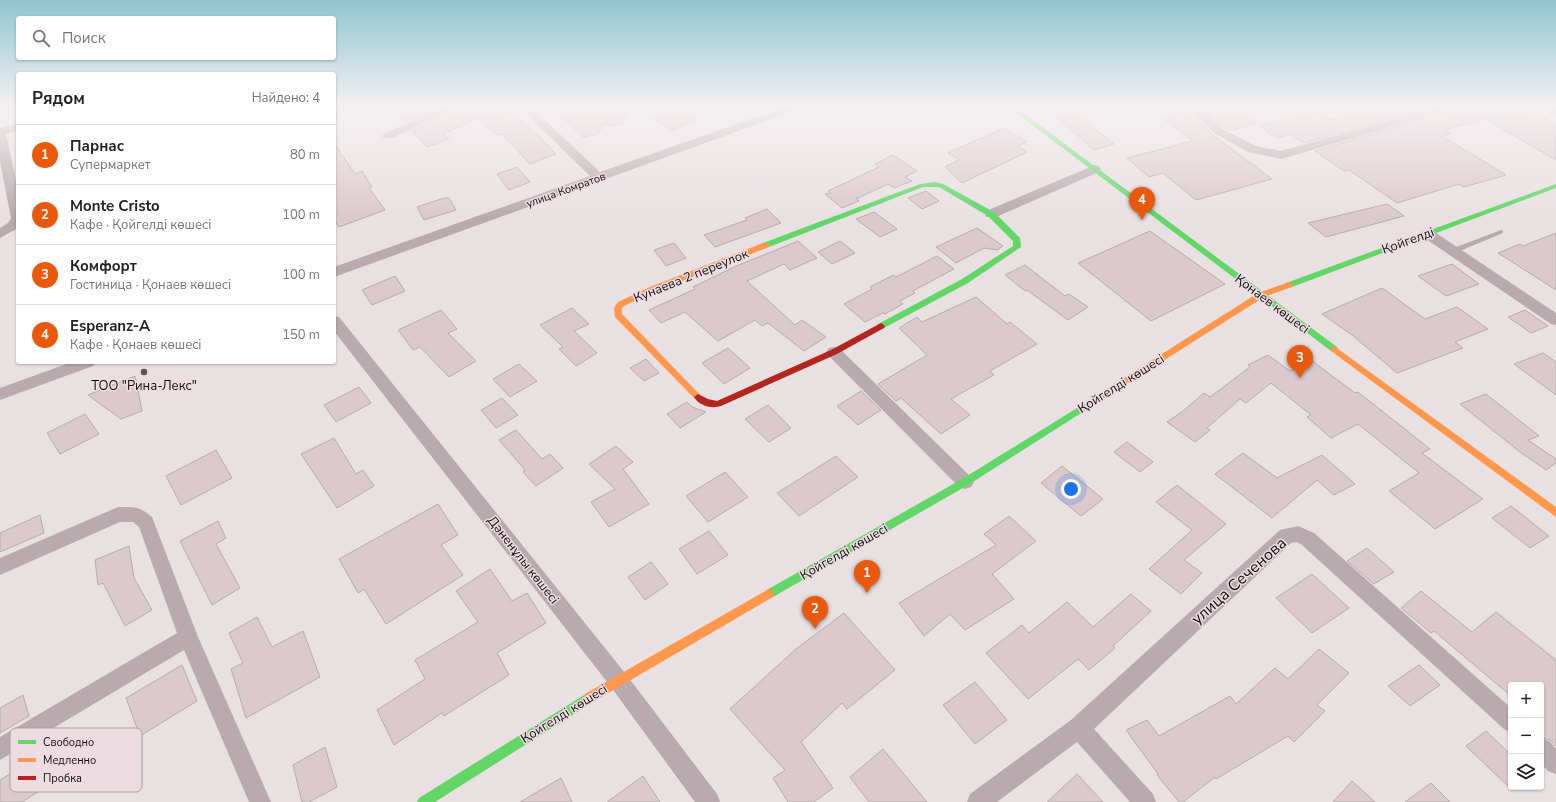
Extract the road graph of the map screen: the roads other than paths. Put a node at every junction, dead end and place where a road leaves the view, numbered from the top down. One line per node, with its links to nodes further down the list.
1 (2, 143): 10 (street)
2 (563, 143): 8 (street)
3 (695, 143): 8 (street, улица Комратов)
4 (1060, 143): 7 (street, Қонаев көшесі)
5 (1242, 143): 6 (street)
6 (1322, 143)
7 (1095, 169): 11 (street); 18 (street, Қонаев көшесі)
8 (599, 178): 17 (street, улица Комратов)
9 (1556, 186): 15 (street, Қойгелді)
10 (16, 209)
11 (991, 214): 21 (street, Кунаева 2 переулок); 21 (street, Кунаева 2 переулок)
12 (16, 221): 14 (street)
13 (1501, 232): 16 (lane)
14 (0, 234)
15 (1428, 234): 16 (street); 18 (street, Қойгелді)
16 (1453, 251): 19 (street)
17 (336, 271)
18 (1261, 295): 24 (street, Қойгелді көшесі); 25 (street, Қонаев көшесі)
19 (1556, 320)
20 (336, 325): 28 (street, Дәненұлы көшесі)
21 (834, 352): 24 (street)
22 (82, 364): 23 (street)
23 (0, 394)
24 (965, 482): 28 (street, Қойгелді көшесі)
25 (1556, 513)
26 (0, 567): 27 (street)
27 (188, 638): 30 (street); 36 (street)
28 (618, 680): 37 (street, Қойгелді көшесі); 38 (street, Дәненұлы көшесі)
29 (1508, 719): 31 (street, улица Сеченова)
30 (36, 728)
31 (1079, 728): 39 (street, улица Сеченова); 40 (street)
32 (10, 743): 33 (street)
33 (0, 749)
34 (1544, 752): 35 (street)
35 (1556, 763)
36 (260, 802)
37 (423, 802)
38 (709, 802)
39 (978, 802)
40 (1144, 802)

